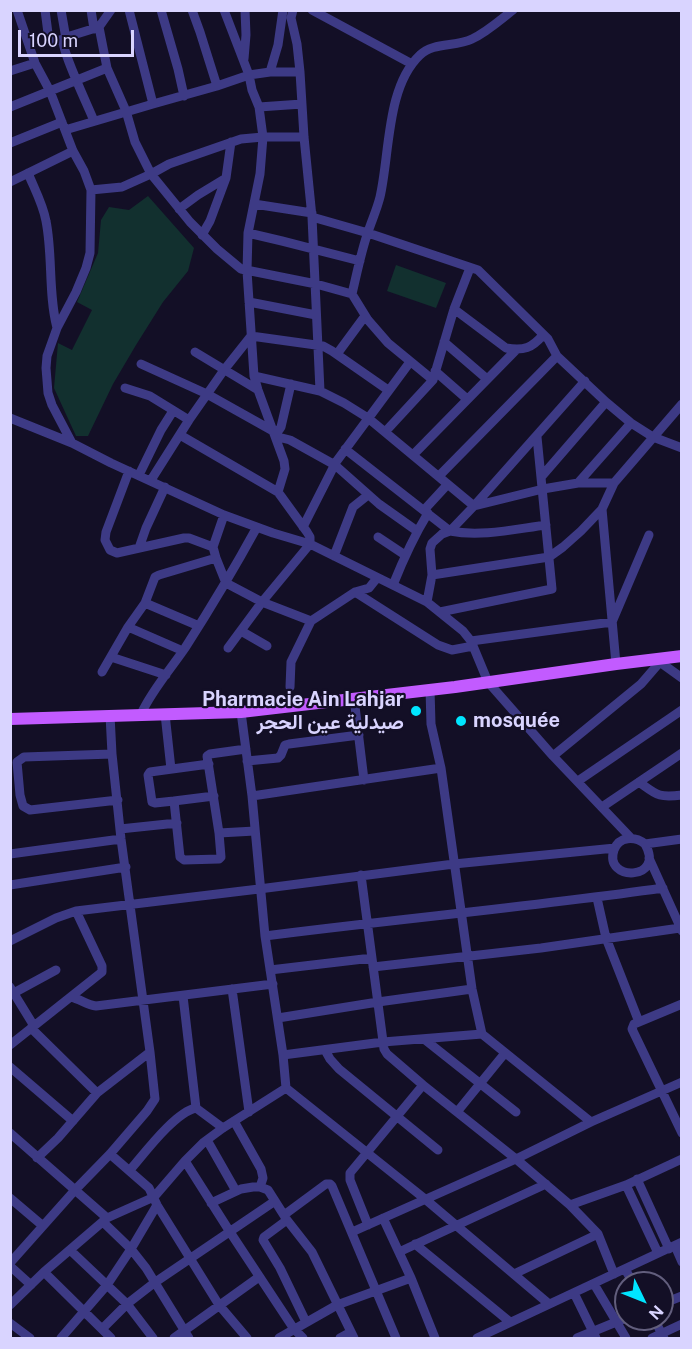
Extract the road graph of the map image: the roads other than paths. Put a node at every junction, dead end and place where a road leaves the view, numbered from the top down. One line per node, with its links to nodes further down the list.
1 (16, 10): 15 (street)
2 (45, 10): 18 (street)
3 (61, 10): 18 (street)
4 (91, 10): 17 (street)
5 (111, 10): 17 (street)
6 (129, 10): 31 (street)
7 (161, 10): 30 (street)
8 (192, 10): 28 (street)
9 (224, 10): 19 (street)
10 (245, 10): 19 (street)
11 (283, 10): 24 (street)
12 (293, 10): 25 (street)
13 (312, 10): 21 (street)
14 (513, 10): 21 (street)
15 (21, 23): 16 (street); 20 (street)
16 (10, 27)
17 (97, 28): 18 (street); 22 (street)
18 (65, 37): 27 (street)
19 (243, 62): 26 (street)
20 (35, 63): 23 (street); 29 (street)
21 (412, 64): 51 (street)
22 (107, 68): 27 (street); 35 (street)
23 (10, 71)
24 (270, 72): 25 (street); 26 (street)
25 (300, 72): 32 (street)
26 (249, 75): 28 (street); 34 (street)
27 (77, 80): 29 (street); 36 (street)
28 (217, 86): 30 (street)
29 (50, 91): 33 (street); 37 (street)
30 (184, 96): 31 (street)
31 (153, 104): 35 (street)
32 (303, 104): 34 (street); 39 (street)
33 (10, 107)
34 (259, 107): 38 (street)
35 (126, 111): 36 (street); 44 (street)
36 (94, 121): 37 (street)
37 (63, 126): 41 (street); 42 (street)
38 (263, 137): 39 (street); 40 (street); 48 (street)
39 (304, 137): 50 (street)
40 (231, 142): 44 (street); 45 (street)
41 (10, 143)
42 (74, 151): 43 (street); 47 (street)
43 (28, 173): 46 (street); 64 (street)
44 (151, 174): 47 (street); 49 (street)
45 (226, 178): 49 (street); 53 (street)
46 (10, 182)
47 (91, 190): 64 (street)
48 (254, 204): 50 (street); 52 (street)
49 (179, 209): 53 (street)
50 (312, 215): 51 (street); 54 (street)
51 (368, 233): 55 (street); 56 (street)
52 (248, 234): 54 (street); 57 (street)
53 (202, 235): 57 (street)
54 (314, 249): 55 (street); 58 (street)
55 (360, 261): 59 (street)
56 (470, 268): 61 (street); 65 (street)
57 (247, 271): 58 (street); 60 (street)
58 (316, 284): 59 (street); 62 (street)
59 (352, 294): 63 (street)
60 (249, 302): 62 (street); 66 (street)
61 (454, 309): 67 (street); 69 (street)
62 (316, 315): 68 (street)
63 (365, 316): 71 (street); 73 (street)
64 (57, 328): 99 (street)
65 (543, 335): 69 (street); 72 (street)
66 (251, 336): 68 (street); 75 (street); 76 (street)
67 (444, 342): 77 (street); 78 (street)
68 (318, 347): 71 (street); 84 (street)
69 (516, 350): 78 (street)
70 (195, 351): 75 (street)
71 (338, 354): 83 (street)
72 (557, 356): 79 (street); 105 (street)
73 (410, 362): 77 (street); 83 (street)
74 (141, 364): 85 (street)
75 (224, 370): 82 (street); 85 (street)
76 (254, 376): 80 (street); 82 (street)
77 (434, 376): 86 (street); 94 (street)
78 (487, 379): 86 (street)
79 (585, 381): 87 (street); 97 (street)
80 (291, 384): 84 (street); 96 (street)
81 (125, 388): 89 (street)
82 (258, 390): 96 (street)
83 (388, 390): 91 (street)
84 (320, 391): 91 (street)
85 (207, 394): 92 (street); 96 (street)
86 (467, 399): 102 (street)
87 (606, 402): 93 (street); 106 (street)
88 (681, 404): 98 (street)
89 (173, 411): 92 (street); 104 (street)
90 (10, 418): 99 (street)
91 (368, 418): 94 (street); 101 (street)
92 (189, 420): 95 (street)
93 (631, 423): 98 (street); 108 (street)
94 (385, 432): 102 (street)
95 (180, 435): 107 (street); 113 (street)
96 (275, 435): 103 (street); 113 (street)
97 (537, 437): 106 (street); 115 (street)
98 (653, 437): 100 (street); 109 (street)
99 (72, 443): 104 (street)
100 (681, 448)
101 (345, 449): 103 (street); 117 (street)
102 (413, 455): 105 (street)
103 (335, 465): 114 (street); 120 (street)
104 (134, 473): 107 (street); 128 (street)
105 (439, 476): 110 (street)
106 (542, 476): 112 (street)
107 (151, 480): 111 (street)
108 (578, 483): 109 (street); 112 (street)
109 (614, 483): 116 (street)
110 (447, 485): 115 (street); 117 (street)
111 (165, 487): 118 (street); 128 (street)
112 (543, 489): 115 (street); 119 (street)
113 (278, 492): 120 (street)
114 (368, 495): 122 (street); 130 (street)
115 (474, 506): 123 (street)
116 (602, 509): 131 (street); 143 (street)
117 (426, 512): 122 (street); 123 (street)
118 (224, 515): 121 (street); 127 (street)
119 (546, 525): 123 (street); 131 (street)
120 (303, 526): 126 (street)
121 (256, 528): 126 (street); 135 (street)
122 (417, 531): 129 (street)
123 (450, 531): 133 (street)
124 (649, 535): 143 (street)
125 (378, 537): 129 (street)
126 (310, 544): 130 (street); 140 (street)
127 (213, 547): 128 (street); 132 (street)
128 (140, 548)
129 (405, 555): 136 (street)
130 (334, 556): 134 (street)
131 (549, 557): 133 (street); 141 (street)
132 (216, 558): 135 (street); 139 (street)
133 (432, 575): 138 (street)
134 (377, 578): 136 (street); 137 (street)
135 (226, 583): 140 (street); 144 (street)
136 (393, 585): 138 (street)
137 (355, 592): 142 (street); 147 (street)
138 (427, 602): 141 (street)
139 (145, 603): 144 (street); 145 (street)
140 (262, 603): 142 (street); 146 (street)
141 (440, 612): 147 (street)
142 (311, 621): 159 (street)
143 (612, 622): 147 (street); 154 (street)
144 (199, 626): 150 (street)
145 (128, 627): 150 (street); 152 (street)
146 (241, 631): 148 (street); 149 (street)
147 (472, 644): 158 (street)
148 (267, 646)
149 (228, 648)
150 (183, 651): 156 (street)
151 (681, 656): 153 (main road)
152 (111, 657): 155 (street); 156 (street)
153 (657, 661): 154 (main road); 157 (street); 172 (street)
154 (616, 664): 158 (main road)
155 (102, 672)
156 (166, 675): 164 (street)
157 (681, 678)
158 (488, 682): 160 (main road); 172 (street)
159 (290, 687)
160 (430, 689): 161 (main road); 175 (street)
161 (354, 698): 163 (main road); 168 (street)
162 (681, 710): 178 (street)
163 (241, 712): 165 (main road); 169 (street)
164 (141, 714): 165 (main road); 166 (main road)
165 (165, 714): 176 (street)
166 (110, 715): 167 (main road); 171 (street)
167 (10, 719)
168 (359, 735): 173 (street); 177 (street)
169 (246, 749): 173 (street); 174 (street)
170 (681, 753): 179 (street)
171 (112, 754): 181 (street); 184 (street)
172 (553, 756): 178 (street)
173 (247, 761): 183 (street)
174 (209, 764): 176 (street); 182 (street)
175 (441, 768): 177 (street); 197 (street)
176 (171, 769): 185 (street)
177 (364, 780): 183 (street)
178 (578, 781): 186 (street)
179 (639, 782): 180 (street); 186 (street)
180 (681, 795)
181 (15, 796): 184 (street)
182 (214, 796): 185 (street); 189 (street)
183 (252, 796): 188 (street)
184 (118, 800): 190 (street)
185 (174, 801): 187 (street)
186 (602, 807): 191 (street)
187 (177, 823): 189 (street); 190 (street)
188 (255, 831): 189 (street); 202 (street)
189 (219, 833)
190 (121, 834): 195 (street); 198 (street)
191 (631, 838): 193 (street); 194 (street)
192 (681, 839): 193 (street)
193 (645, 844): 196 (street)
194 (615, 848): 196 (street); 197 (street)
195 (10, 854)
196 (650, 858): 201 (street)
197 (454, 864): 199 (street); 208 (street)
198 (126, 867): 200 (street); 206 (street)
199 (360, 875): 202 (street); 209 (street)
200 (10, 885)
201 (663, 888): 203 (street); 205 (street)
202 (260, 889): 206 (street); 211 (street)
203 (597, 898): 208 (street); 212 (street)
204 (681, 901): 205 (street)
205 (670, 902): 210 (street)
206 (130, 904): 207 (street); 224 (street)
207 (76, 911): 213 (street); 223 (street)
208 (461, 913): 209 (street); 214 (street)
209 (368, 923): 211 (street); 215 (street)
210 (681, 930): 212 (street)
211 (265, 936): 217 (street)
212 (606, 938): 214 (street); 228 (street)
213 (10, 941)
214 (467, 957): 215 (street); 220 (street)
215 (372, 962): 217 (street); 225 (street)
216 (56, 970): 221 (street)
217 (270, 970): 218 (street)
218 (273, 984): 219 (street); 227 (street)
219 (232, 989): 222 (street); 246 (street)
220 (472, 989): 225 (street); 230 (street)
221 (12, 992): 229 (street)
222 (183, 996): 224 (street); 245 (street)
223 (71, 997): 224 (street); 229 (street)
224 (143, 1000): 235 (street)
225 (378, 1002): 227 (street); 232 (street)
226 (681, 1004): 228 (street)
227 (278, 1018): 237 (street)
228 (639, 1022): 243 (street)
229 (33, 1027): 233 (street); 244 (street)
230 (482, 1034): 231 (street); 236 (street)
231 (424, 1039): 232 (street); 240 (street)
232 (383, 1042): 234 (street); 241 (street)
233 (10, 1045)
234 (325, 1050): 237 (street); 249 (street)
235 (150, 1052): 244 (street); 259 (street)
236 (505, 1053): 240 (street); 252 (street)
237 (283, 1055): 242 (street)
238 (10, 1067): 250 (street)
239 (681, 1082): 243 (street)
240 (480, 1083): 247 (street); 248 (street)
241 (423, 1085): 247 (street); 249 (street)
242 (286, 1088): 246 (street); 258 (street)
243 (662, 1091): 252 (street); 255 (street)
244 (97, 1093): 250 (street)
245 (195, 1108): 253 (street); 264 (street)
246 (249, 1112): 251 (street)
247 (457, 1112): 261 (street)
248 (516, 1112)
249 (398, 1116): 257 (street); 258 (street)
250 (73, 1121): 260 (street)
251 (234, 1121): 253 (street); 270 (street)
252 (591, 1122): 261 (street)
253 (223, 1128): 256 (street)
254 (10, 1133): 260 (street)
255 (681, 1133)
256 (207, 1140): 263 (street); 272 (street)
257 (438, 1150)
258 (367, 1153): 265 (street); 274 (street)
259 (110, 1154): 264 (street); 271 (street)
260 (38, 1158): 271 (street)
261 (516, 1159): 267 (street); 274 (street)
262 (681, 1159): 266 (street)
263 (185, 1161): 275 (street); 277 (street)
264 (130, 1170): 275 (street)
265 (350, 1176): 269 (street); 282 (street)
266 (637, 1179): 268 (street); 289 (street)
267 (546, 1184): 278 (street); 283 (street)
268 (626, 1185): 278 (street); 293 (street)
269 (332, 1186): 279 (street); 286 (street)
270 (260, 1187): 272 (street); 276 (street)
271 (75, 1190): 281 (street); 284 (street)
272 (236, 1191): 277 (street)
273 (10, 1198): 284 (street)
274 (425, 1199): 280 (street); 283 (street)
275 (156, 1201): 281 (street); 290 (street); 294 (street)
276 (275, 1201): 279 (street); 285 (street)
277 (211, 1203): 285 (street)
278 (570, 1205): 287 (street)
279 (285, 1218): 315 (street); 318 (street)
280 (383, 1218): 282 (street); 292 (street)
281 (105, 1220): 290 (street); 291 (street)
282 (368, 1225): 286 (street)
283 (456, 1225): 288 (street); 302 (street)
284 (43, 1227): 296 (street)
285 (230, 1232): 294 (street); 303 (street)
286 (352, 1232): 309 (street)
287 (598, 1234): 300 (street); 302 (street)
288 (415, 1244): 292 (street); 319 (street)
289 (675, 1246): 293 (street); 295 (street)
290 (131, 1249): 305 (street); 308 (street)
291 (70, 1250): 299 (street); 308 (street)
292 (399, 1251): 304 (street)
293 (658, 1253): 297 (street)
294 (190, 1259): 305 (street); 314 (street)
295 (681, 1262)
296 (10, 1265): 307 (street)
297 (625, 1269): 298 (street)
298 (621, 1271)
299 (44, 1272): 307 (street); 316 (street)
300 (614, 1272)
301 (614, 1274): 306 (street)
302 (514, 1275): 312 (street)
303 (259, 1276): 314 (street); 324 (street)
304 (411, 1278): 309 (street); 339 (street)
305 (154, 1283): 311 (street); 325 (street)
306 (594, 1284): 310 (street); 317 (street)
307 (31, 1285): 313 (street)
308 (107, 1285): 311 (street); 316 (street)
309 (376, 1290): 315 (street); 338 (street)
310 (574, 1293): 312 (street); 327 (street)
311 (126, 1304): 323 (street); 332 (street)
312 (549, 1304): 319 (street)
313 (10, 1305)
314 (219, 1305): 325 (street); 334 (street)
315 (337, 1305): 318 (street); 326 (street)
316 (83, 1311): 323 (street); 330 (street)
317 (614, 1319)
318 (306, 1322): 324 (street)
319 (510, 1322): 340 (street)
320 (10, 1323): 329 (street)
321 (614, 1323): 327 (street)
322 (681, 1324): 328 (street)
323 (102, 1329): 331 (street)
324 (294, 1329): 335 (street); 336 (street)
325 (187, 1335): 333 (street)
326 (352, 1335): 337 (street)
327 (594, 1335): 341 (street)
328 (663, 1336): 342 (street)
329 (30, 1338)
330 (62, 1338)
331 (111, 1338)
332 (153, 1338)
333 (174, 1338)
334 (247, 1338)
335 (279, 1338)
336 (303, 1338)
337 (340, 1338)
338 (396, 1338)
339 (435, 1338)
340 (480, 1338)
341 (577, 1338)
342 (652, 1338)

